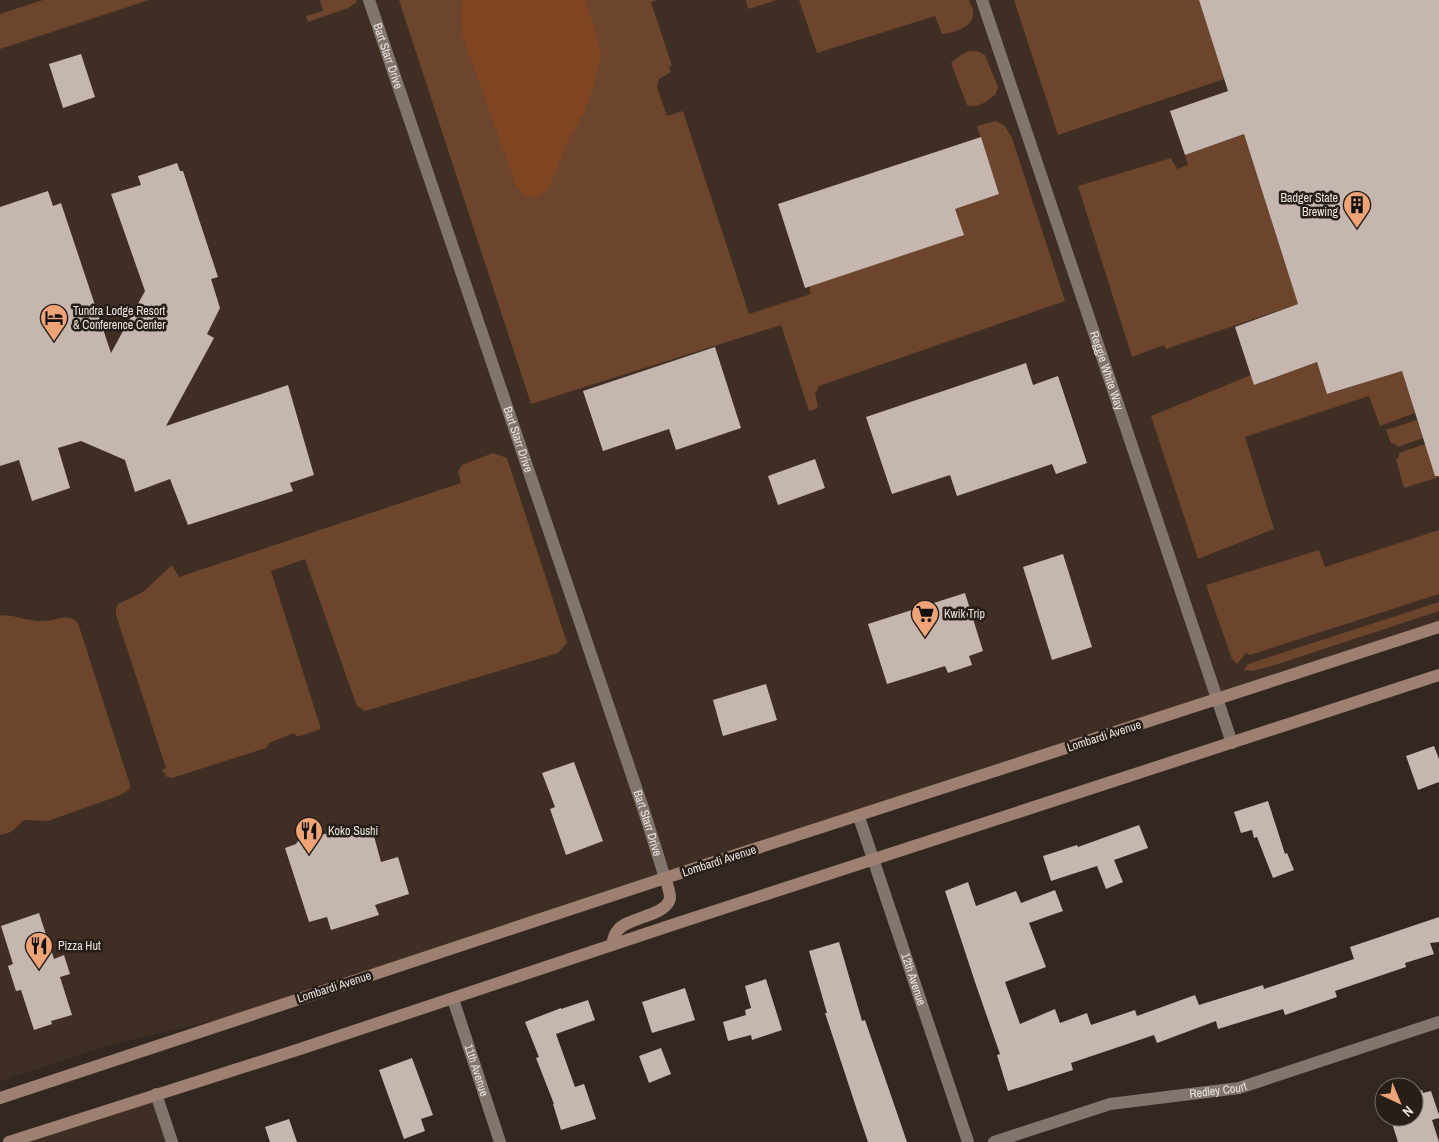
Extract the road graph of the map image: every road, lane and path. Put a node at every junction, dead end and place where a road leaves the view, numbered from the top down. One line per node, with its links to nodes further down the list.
1 (369, 0): 9 (street, Bart Starr Drive)
2 (982, 0): 5 (street, Reggie White Way)
3 (1439, 627): 5 (main road, Lombardi Avenue)
4 (1439, 675): 6 (main road)
5 (1218, 699): 6 (street, Reggie White Way); 7 (main road, Lombardi Avenue)
6 (1232, 743): 8 (main road)
7 (859, 817): 8 (street, 12th Avenue); 9 (main road, Lombardi Avenue)
8 (873, 860): 10 (main road); 18 (street, 12th Avenue)
9 (666, 878): 10 (main road); 14 (main road, Lombardi Avenue)
10 (612, 945): 11 (main road)
11 (453, 999): 13 (main road); 17 (street, 11th Avenue)
12 (1439, 1022): 19 (street, Redley Court)
13 (156, 1094): 15 (main road); 16 (street)
14 (0, 1098)
15 (9, 1142)
16 (172, 1142)
17 (500, 1142)
18 (968, 1142)
19 (994, 1142)

